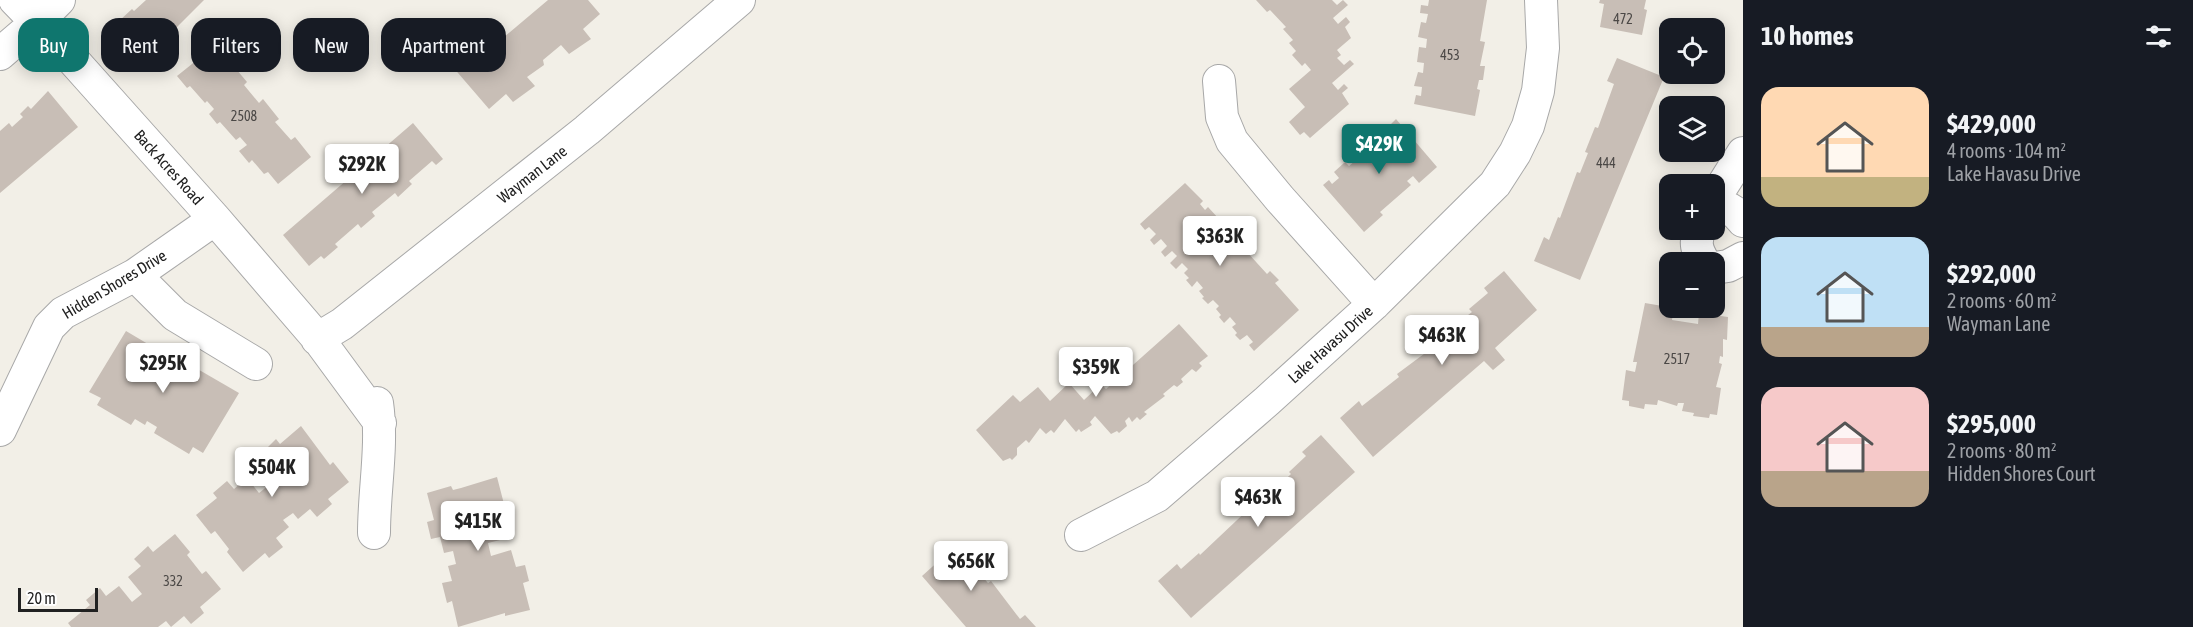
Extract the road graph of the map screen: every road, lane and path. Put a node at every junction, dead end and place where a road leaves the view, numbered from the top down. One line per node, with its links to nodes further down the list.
1 (15, 0): 5 (street, Back Acres Road)
2 (59, 0): 6 (street)
3 (739, 0): 20 (street, Wayman Lane)
4 (1541, 0): 19 (street, Lake Havasu Drive)
5 (34, 18)
6 (42, 18)
7 (18, 39): 8 (street)
8 (0, 54)
9 (83, 72): 14 (street, Back Acres Road)
10 (1219, 81): 19 (street)
11 (1743, 153): 12 (street)
12 (1725, 183)
13 (1725, 207): 15 (street)
14 (215, 219): 18 (street, Hidden Shores Drive); 20 (street, Back Acres Road)
15 (1743, 221)
16 (1743, 258): 17 (street)
17 (1725, 266)
18 (135, 275): 21 (street); 22 (street, Hidden Shores Drive)
19 (1374, 303): 24 (street, Lake Havasu Drive)
20 (317, 339): 23 (street, Back Acres Road)
21 (256, 364)
22 (0, 430)
23 (374, 533)
24 (1081, 536)

